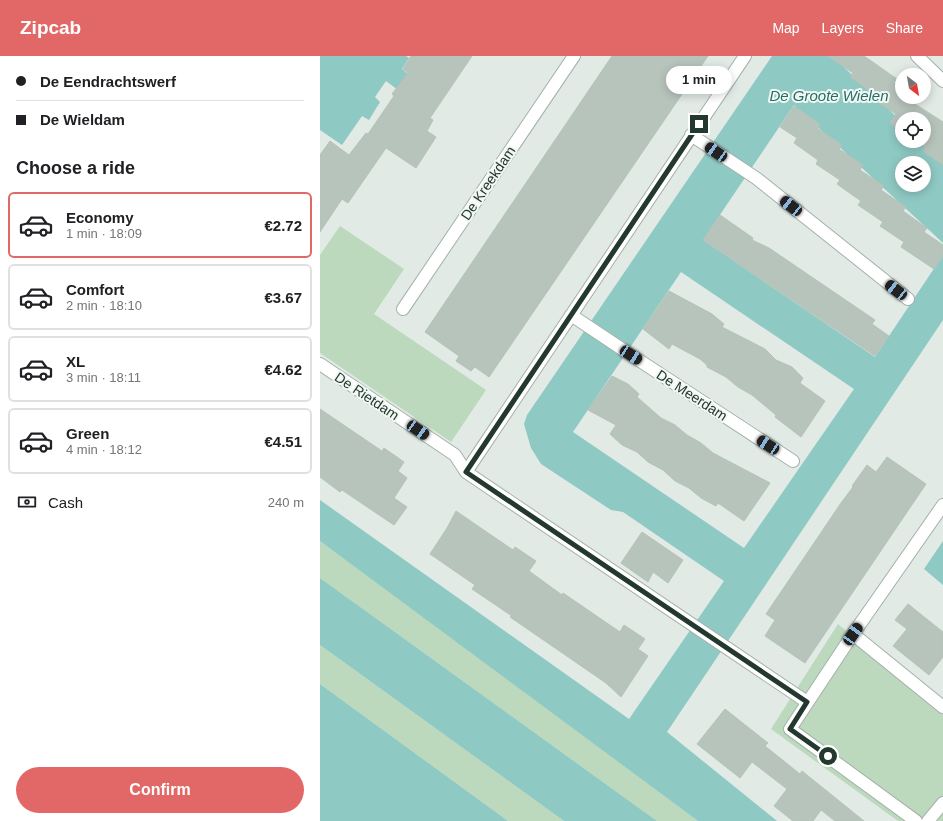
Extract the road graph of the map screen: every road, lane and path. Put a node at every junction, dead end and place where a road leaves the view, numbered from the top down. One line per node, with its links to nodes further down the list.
1 (574, 56): 7 (street, De Kreekdam)
2 (745, 56): 5 (street)
3 (917, 56): 4 (street)
4 (943, 81)
5 (692, 136): 6 (street); 8 (street)
6 (908, 299)
7 (403, 310)
8 (572, 315): 10 (street, De Meerdam); 11 (street)
9 (320, 364): 11 (street, De Rietdam)
10 (793, 461)
11 (466, 472): 14 (street, De Rietdam)
12 (943, 505): 13 (street)
13 (853, 634): 14 (street); 15 (street)
14 (807, 702): 17 (street)
15 (943, 707)
16 (943, 803): 18 (street)
17 (916, 821)
18 (928, 821)

